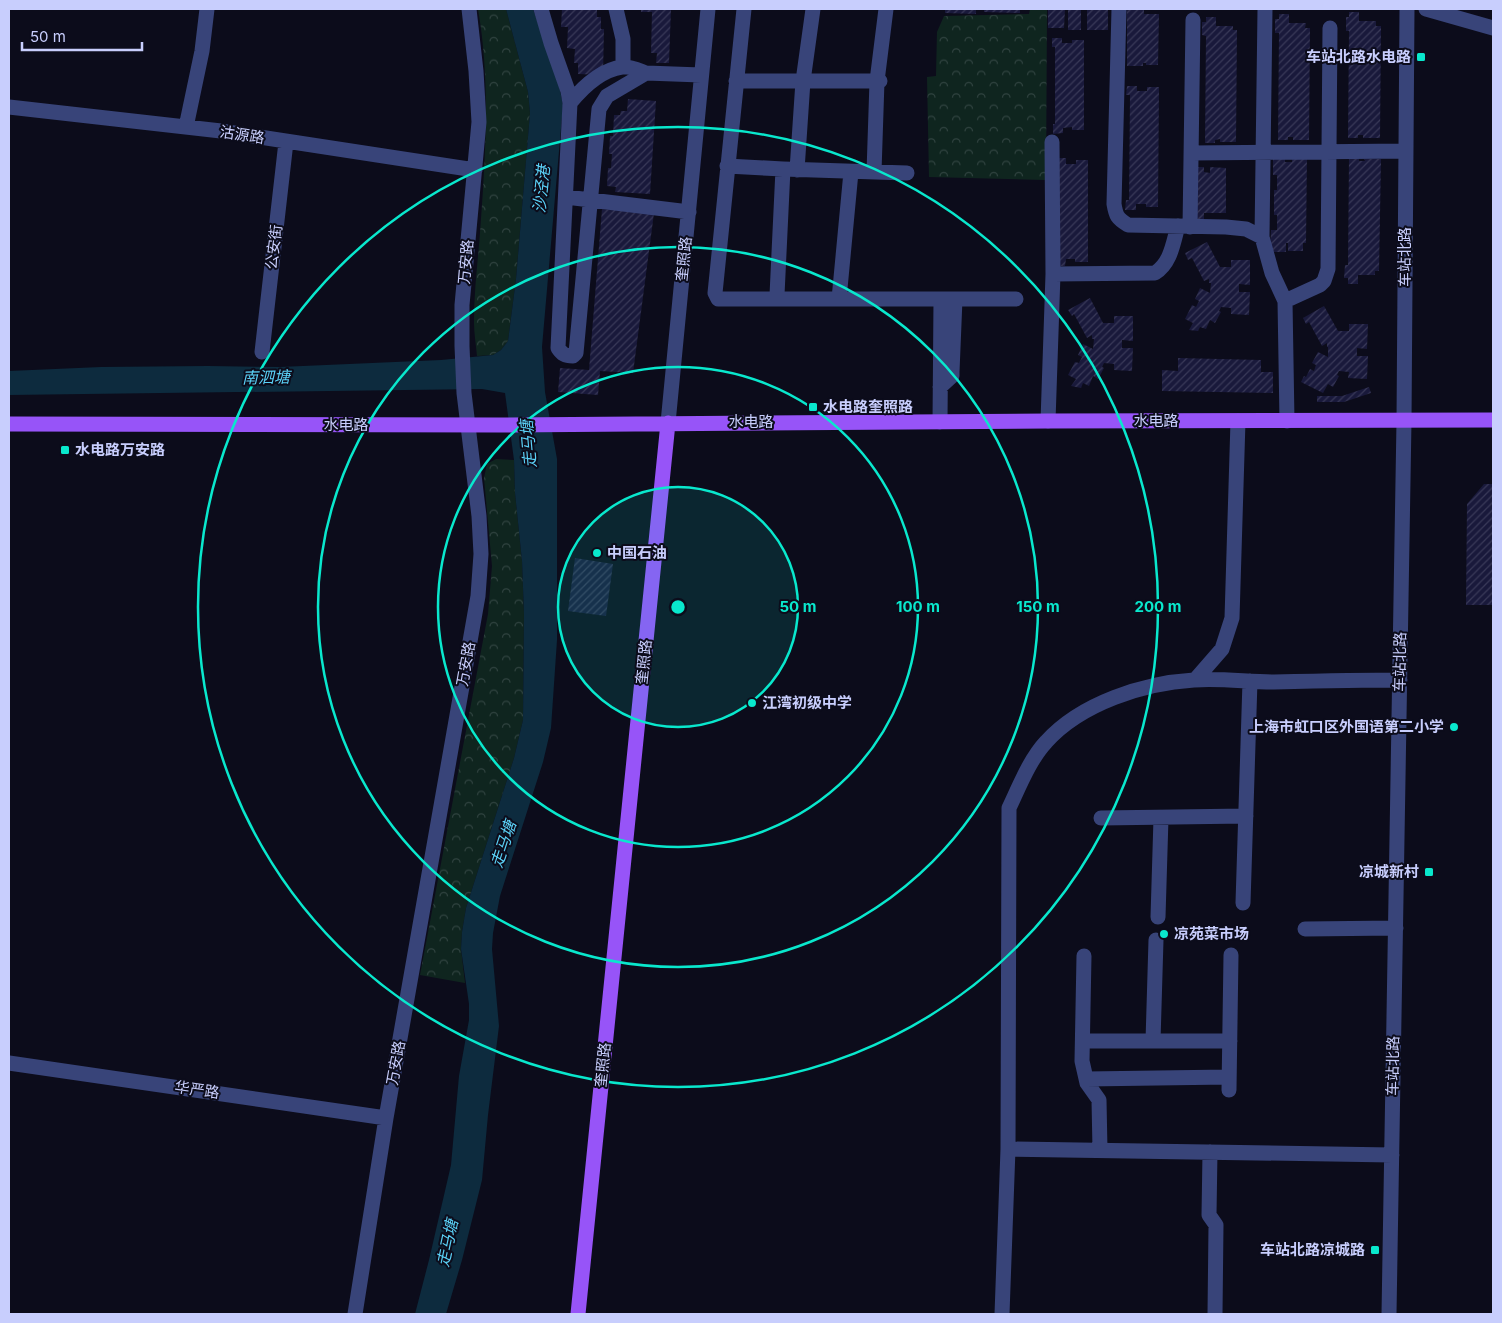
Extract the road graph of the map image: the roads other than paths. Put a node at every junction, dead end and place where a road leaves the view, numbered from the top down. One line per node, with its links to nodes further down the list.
1 (207, 9): 24 (street)
2 (469, 9): 32 (street, 万安路)
3 (541, 9): 22 (street)
4 (616, 9): 16 (street)
5 (708, 9): 18 (street, 奎照路)
6 (744, 9): 19 (street)
7 (813, 9): 20 (street)
8 (886, 9): 21 (street)
9 (1119, 9): 40 (street)
10 (1266, 9): 28 (street)
11 (1407, 9): 27 (street, 车站北路)
12 (1426, 9): 15 (street)
13 (1193, 20): 30 (street)
14 (1330, 28): 29 (street)
15 (1493, 28)
16 (623, 67): 17 (street); 22 (street)
17 (646, 72): 18 (street); 38 (street)
18 (701, 75): 39 (street, 奎照路)
19 (736, 80): 20 (street); 31 (street)
20 (803, 81): 21 (street); 33 (street)
21 (878, 81): 35 (street)
22 (570, 103): 37 (street)
23 (9, 107): 24 (street, 沽源路)
24 (186, 127): 25 (street, 沽源路)
25 (286, 142): 32 (street, 沽源路); 50 (street, 公安街)
26 (1052, 142): 42 (street)
27 (1406, 151): 29 (street); 55 (street, 车站北路)
28 (1263, 152): 29 (street); 30 (street); 41 (street)
29 (1329, 152): 49 (street)
30 (1191, 153): 40 (street)
31 (727, 166): 33 (street); 46 (street)
32 (475, 170): 59 (street, 万安路)
33 (790, 170): 34 (street); 46 (street)
34 (851, 172): 35 (street); 45 (street)
35 (874, 172): 36 (street)
36 (906, 174)
37 (566, 197): 38 (street); 43 (street)
38 (591, 200): 39 (street); 44 (street)
39 (689, 212): 57 (street, 奎照路)
40 (1184, 226): 41 (street); 42 (street)
41 (1262, 237): 49 (street)
42 (1053, 274): 52 (street)
43 (560, 296): 44 (street); 44 (street)
44 (581, 296)
45 (839, 298): 46 (street); 47 (street)
46 (779, 299)
47 (948, 299): 48 (street); 56 (street)
48 (1016, 299)
49 (1285, 301): 54 (street)
50 (262, 352)
51 (1493, 420): 55 (main road, 水电路)
52 (1048, 421): 53 (main road, 水电路); 56 (main road, 水电路)
53 (1238, 421): 54 (main road, 水电路); 60 (street)
54 (1288, 421): 55 (main road, 水电路)
55 (1404, 421): 61 (street, 车站北路)
56 (940, 422): 57 (main road, 水电路)
57 (668, 423): 59 (main road, 水电路); 84 (main road, 奎照路)
58 (9, 424): 59 (main road, 水电路)
59 (467, 425): 78 (street, 万安路)
60 (1196, 680): 62 (street); 79 (street)
61 (1400, 680): 62 (street); 69 (street, 车站北路)
62 (1250, 681): 63 (street)
63 (1246, 816): 65 (street); 66 (street)
64 (1101, 818): 65 (street)
65 (1161, 818): 67 (street)
66 (1243, 903)
67 (1158, 917)
68 (1305, 928): 69 (street)
69 (1396, 928): 82 (street, 车站北路)
70 (1156, 940): 74 (street)
71 (1231, 955): 75 (street)
72 (1084, 956): 73 (street)
73 (1082, 1041): 74 (street); 77 (street)
74 (1153, 1041): 75 (street)
75 (1230, 1041): 77 (street)
76 (9, 1063): 78 (street, 华严路)
77 (1086, 1079): 80 (street)
78 (386, 1118): 83 (street, 万安路)
79 (1008, 1149): 80 (street); 85 (street)
80 (1100, 1150): 81 (street)
81 (1210, 1152): 82 (street); 86 (street)
82 (1392, 1155): 87 (street, 车站北路)
83 (355, 1314)
84 (578, 1314)
85 (1002, 1314)
86 (1215, 1314)
87 (1389, 1314)

